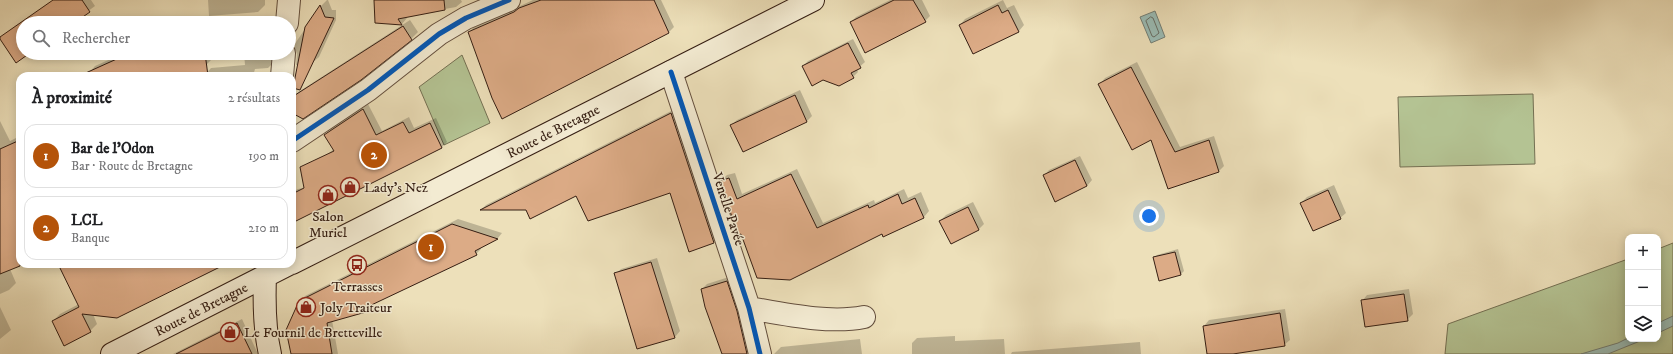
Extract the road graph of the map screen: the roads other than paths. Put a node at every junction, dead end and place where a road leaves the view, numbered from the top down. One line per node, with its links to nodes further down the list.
1 (289, 0): 4 (main road)
2 (509, 0): 8 (main road)
3 (813, 0): 7 (main road, Route de Bretagne)
4 (288, 16)
5 (283, 60): 6 (main road)
6 (282, 72)
7 (670, 72): 9 (main road, Route de Bretagne); 11 (main road, Venelle Pavée)
8 (296, 138)
9 (296, 260)
10 (265, 270): 13 (main road, Route de Bretagne); 14 (main road)
11 (750, 308): 12 (main road); 15 (main road, Venelle Pavée)
12 (864, 317)
13 (112, 354)
14 (270, 354)
15 (760, 354)

